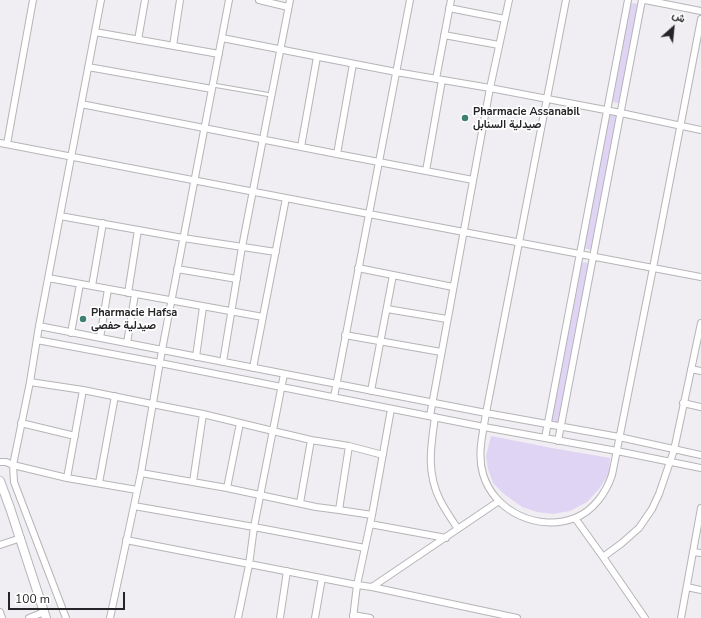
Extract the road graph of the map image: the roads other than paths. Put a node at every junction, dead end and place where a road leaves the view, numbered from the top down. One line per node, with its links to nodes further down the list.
1 (33, 0): 42 (street)
2 (101, 0): 18 (street)
3 (145, 0): 21 (street)
4 (180, 0): 23 (street)
5 (229, 0): 20 (street)
6 (259, 0): 13 (street)
7 (410, 0): 29 (street)
8 (451, 0): 14 (street)
9 (509, 0): 16 (street)
10 (566, 0): 34 (street)
11 (628, 0): 36 (street)
12 (644, 0): 15 (street); 37 (street)
13 (289, 3): 24 (street)
14 (449, 8): 16 (street); 19 (street)
15 (701, 11)
16 (505, 19): 22 (street)
17 (701, 19): 38 (street)
18 (95, 32): 21 (street); 28 (street)
19 (444, 35): 22 (street); 30 (street)
20 (222, 38): 24 (street); 25 (street)
21 (138, 40): 23 (street)
22 (499, 45): 32 (street)
23 (172, 46): 25 (street)
24 (280, 49): 26 (street); 33 (street)
25 (219, 54): 31 (street)
26 (317, 57): 27 (street); 43 (street)
27 (353, 64): 29 (street); 44 (street)
28 (88, 66): 31 (street); 35 (street)
29 (396, 72): 30 (street); 46 (street)
30 (439, 80): 32 (street); 47 (street)
31 (213, 87): 33 (lane); 39 (street)
32 (490, 88): 34 (street); 49 (street)
33 (271, 95): 41 (street)
34 (546, 99): 36 (street); 58 (street)
35 (81, 104): 39 (street); 45 (street)
36 (607, 110): 37 (street); 61 (street)
37 (621, 113): 38 (street); 62 (street)
38 (680, 126): 40 (street); 64 (street)
39 (204, 128): 41 (street); 48 (street)
40 (701, 130)
41 (262, 140): 43 (street); 50 (street)
42 (3, 143): 45 (street)
43 (301, 147): 44 (street)
44 (337, 154): 46 (street)
45 (71, 157): 48 (street); 53 (street)
46 (379, 162): 47 (street); 52 (street)
47 (426, 171): 49 (street)
48 (195, 180): 50 (street); 57 (street)
49 (473, 180): 56 (street)
50 (252, 192): 51 (street); 59 (street)
51 (286, 198): 52 (street); 60 (street)
52 (369, 214): 56 (street); 63 (street)
53 (60, 216): 54 (street); 68 (street)
54 (103, 223): 55 (street); 71 (street)
55 (138, 230): 57 (street); 74 (street)
56 (464, 232): 58 (street); 72 (street)
57 (183, 238): 59 (street); 65 (street)
58 (519, 243): 61 (street); 112 (street)
59 (242, 247): 60 (street); 69 (street)
60 (276, 252): 80 (street)
61 (579, 254): 62 (street); 117 (street)
62 (593, 257): 64 (street); 118 (street)
63 (358, 268): 66 (street); 86 (street)
64 (654, 268): 67 (street); 122 (street)
65 (177, 269): 69 (street); 76 (street)
66 (393, 275): 72 (street); 78 (street)
67 (701, 277)
68 (48, 278): 70 (street); 83 (street)
69 (237, 279): 79 (street)
70 (80, 284): 71 (street); 84 (street)
71 (92, 286): 73 (street)
72 (453, 287): 81 (street)
73 (108, 289): 74 (street); 87 (street)
74 (128, 293): 75 (street)
75 (135, 294): 76 (street); 90 (street)
76 (171, 301): 77 (street); 91 (street)
77 (204, 307): 79 (street); 93 (street)
78 (387, 309): 81 (street); 89 (street)
79 (231, 312): 80 (street); 94 (street)
80 (263, 318): 96 (street)
81 (447, 319): 92 (street)
82 (701, 323): 85 (street)
83 (39, 326): 84 (street); 88 (street)
84 (71, 333): 87 (street)
85 (700, 333): 97 (street)
86 (346, 335): 89 (street); 101 (street)
87 (100, 338): 90 (street)
88 (37, 340): 95 (street); 100 (street)
89 (381, 342): 92 (street); 104 (street)
90 (127, 343): 91 (street)
91 (162, 350): 93 (street); 95 (street)
92 (441, 352): 107 (street)
93 (196, 357): 94 (street)
94 (223, 362): 96 (street)
95 (160, 363): 102 (street); 109 (street)
96 (253, 368): 99 (street)
97 (691, 369): 98 (street); 108 (street)
98 (701, 371)
99 (284, 374): 101 (street); 102 (street)
100 (30, 382): 103 (street); 115 (street)
101 (336, 384): 104 (street); 106 (street)
102 (281, 387): 106 (street); 120 (street)
103 (83, 390): 105 (street); 121 (street)
104 (371, 391): 107 (street)
105 (115, 396): 109 (street); 139 (street)
106 (334, 397): 111 (street)
107 (432, 403): 112 (street); 114 (street)
108 (683, 403): 110 (street); 127 (street)
109 (152, 404): 113 (street); 135 (street)
110 (701, 407)
111 (391, 409): 114 (street); 129 (street)
112 (486, 413): 117 (street); 119 (street)
113 (203, 414): 116 (street); 138 (street)
114 (432, 417): 119 (street); 152 (street)
115 (21, 423): 121 (street); 133 (street)
116 (240, 423): 120 (street); 140 (street)
117 (547, 424): 118 (street); 123 (street)
118 (561, 426): 122 (street); 125 (street)
119 (484, 427): 123 (street); 143 (street)
120 (273, 431): 124 (street); 142 (street)
121 (75, 436): 136 (street)
122 (619, 437): 127 (street); 128 (street)
123 (544, 438): 125 (street)
124 (311, 440): 126 (street); 144 (street)
125 (558, 440): 128 (street)
126 (349, 446): 129 (street); 146 (street)
127 (674, 450): 130 (street); 132 (street)
128 (617, 451): 132 (street); 149 (street)
129 (383, 455): 148 (street)
130 (701, 455)
131 (0, 462): 133 (street)
132 (669, 462): 134 (street); 160 (street)
133 (13, 465): 136 (street); 173 (street)
134 (701, 468)
135 (141, 473): 138 (street); 141 (street)
136 (67, 478): 139 (street)
137 (0, 481): 153 (street)
138 (193, 482): 140 (street)
139 (99, 483): 141 (street)
140 (227, 488): 142 (street)
141 (137, 490): 145 (street)
142 (260, 495): 144 (street); 151 (street)
143 (499, 501): 149 (street); 152 (street)
144 (300, 503): 146 (street)
145 (134, 506): 151 (street); 155 (street)
146 (339, 510): 148 (street)
147 (701, 512): 158 (street)
148 (372, 515): 150 (street)
149 (575, 518): 160 (street)
150 (370, 524): 154 (street); 157 (street)
151 (254, 527): 157 (street); 161 (street)
152 (458, 529): 154 (street)
153 (21, 538): 156 (street); 169 (street)
154 (446, 538): 165 (street)
155 (126, 540): 161 (street); 174 (street)
156 (0, 545)
157 (366, 548): 164 (street)
158 (693, 552): 159 (street); 166 (street)
159 (701, 553)
160 (603, 557): 180 (street)
161 (249, 565): 162 (street); 175 (street)
162 (287, 571): 163 (street); 176 (street)
163 (322, 578): 164 (street); 177 (street)
164 (357, 585): 165 (street); 170 (street)
165 (372, 587): 179 (street)
166 (687, 587): 167 (street); 181 (street)
167 (701, 590)
168 (0, 612): 171 (street)
169 (45, 615): 172 (street)
170 (353, 616): 178 (street)
171 (2, 618)
172 (29, 618)
173 (66, 618)
174 (110, 618)
175 (238, 618)
176 (280, 618)
177 (315, 618)
178 (370, 618)
179 (516, 618)
180 (645, 618)
181 (681, 618)

